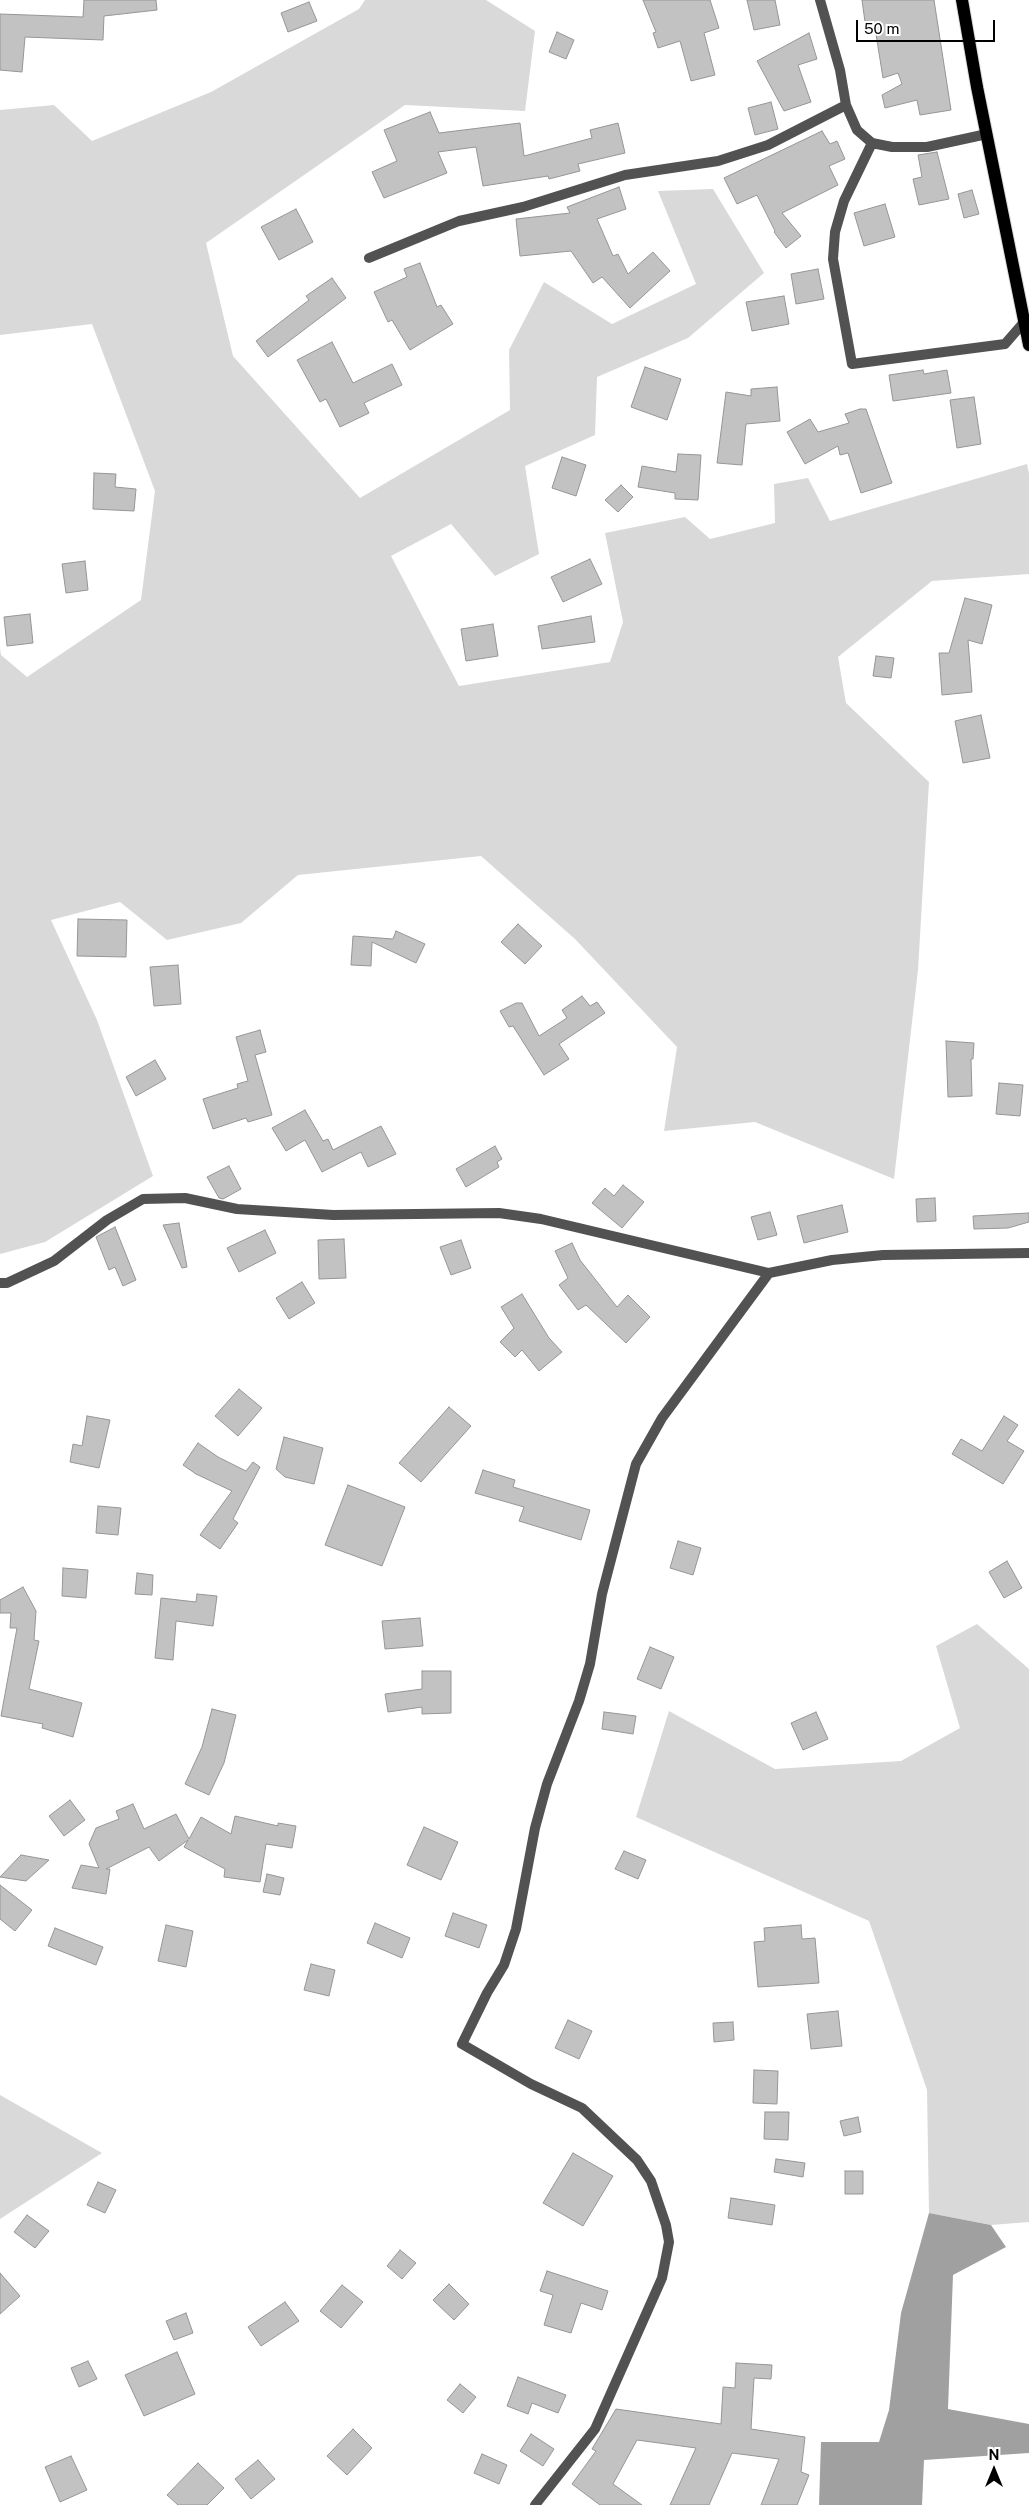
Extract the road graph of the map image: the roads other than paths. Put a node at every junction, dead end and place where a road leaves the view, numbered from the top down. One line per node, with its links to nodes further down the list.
1 (820, 0): 3 (street)
2 (962, 0): 4 (main road)
3 (846, 105): 5 (street); 6 (street)
4 (987, 134): 5 (street); 7 (main road)
5 (872, 143): 7 (street)
6 (369, 258)
7 (1025, 321): 8 (main road)
8 (1029, 345)
9 (1029, 1254): 10 (street)
10 (770, 1273): 11 (street); 12 (street)
11 (0, 1283)
12 (535, 2505)

